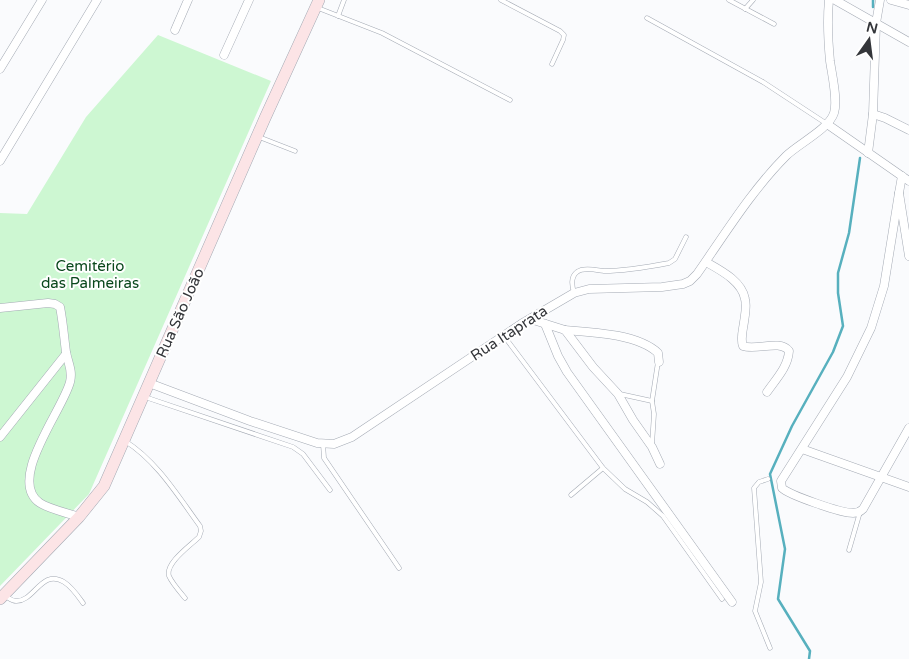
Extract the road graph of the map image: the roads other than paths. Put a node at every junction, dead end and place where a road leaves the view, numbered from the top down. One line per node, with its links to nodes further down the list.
1 (42, 0): 24 (street)
2 (97, 0): 32 (street)
3 (188, 0): 20 (street)
4 (249, 0): 22 (street)
5 (344, 0): 16 (lane)
6 (501, 0): 23 (lane)
7 (729, 0): 15 (lane)
8 (753, 0): 15 (lane)
9 (829, 0): 27 (street)
10 (835, 0): 18 (street)
11 (880, 0): 18 (street)
12 (891, 0): 14 (street)
13 (318, 4): 16 (lane); 29 (street, Rua São João)
14 (909, 5)
15 (746, 9): 19 (lane)
16 (338, 16): 25 (lane)
17 (647, 18): 27 (lane)
18 (876, 23): 21 (street); 26 (street)
19 (774, 24)
20 (175, 30)
21 (909, 42)
22 (224, 55)
23 (552, 64)
24 (0, 69)
25 (510, 100)
26 (873, 114): 28 (street); 31 (street)
27 (827, 124): 31 (street); 37 (street, Rua Itaprata)
28 (909, 130)
29 (257, 136): 30 (lane); 46 (street, Rua São João)
30 (295, 151)
31 (868, 153): 33 (street)
32 (0, 161)
33 (906, 179): 34 (street)
34 (899, 193): 36 (street); 56 (street)
35 (686, 237): 38 (lane)
36 (909, 256)
37 (706, 262): 38 (street, Rua Itaprata); 47 (street)
38 (574, 293): 40 (street, Rua Itaprata)
39 (0, 308): 44 (street)
40 (530, 319): 41 (street); 43 (street, Rua Itaprata)
41 (545, 324): 42 (street); 71 (street)
42 (565, 330): 45 (street); 48 (street)
43 (504, 336): 54 (street, Rua Itaprata); 58 (lane)
44 (66, 354): 52 (street); 65 (street)
45 (658, 362): 50 (lane)
46 (149, 383): 49 (street, Rua São João); 54 (street, Rua Itaprata)
47 (767, 392)
48 (618, 394): 50 (lane); 55 (street)
49 (143, 396): 53 (street, Rua São João); 62 (lane)
50 (652, 401): 55 (lane)
51 (909, 428): 59 (street)
52 (0, 437)
53 (123, 440): 65 (street, Rua São João); 69 (lane)
54 (323, 444): 67 (lane)
55 (652, 447): 57 (street)
56 (802, 450): 59 (street); 64 (street)
57 (660, 464)
58 (603, 468): 63 (lane); 70 (lane)
59 (880, 477): 61 (street); 64 (street)
60 (768, 480): 73 (lane)
61 (909, 487)
62 (330, 490)
63 (571, 495)
64 (861, 510): 66 (lane)
65 (79, 517): 68 (street, Rua São João)
66 (849, 550)
67 (398, 568)
68 (2, 597): 72 (lane)
69 (185, 598)
70 (722, 599)
71 (732, 602)
72 (83, 603)
73 (770, 648)

